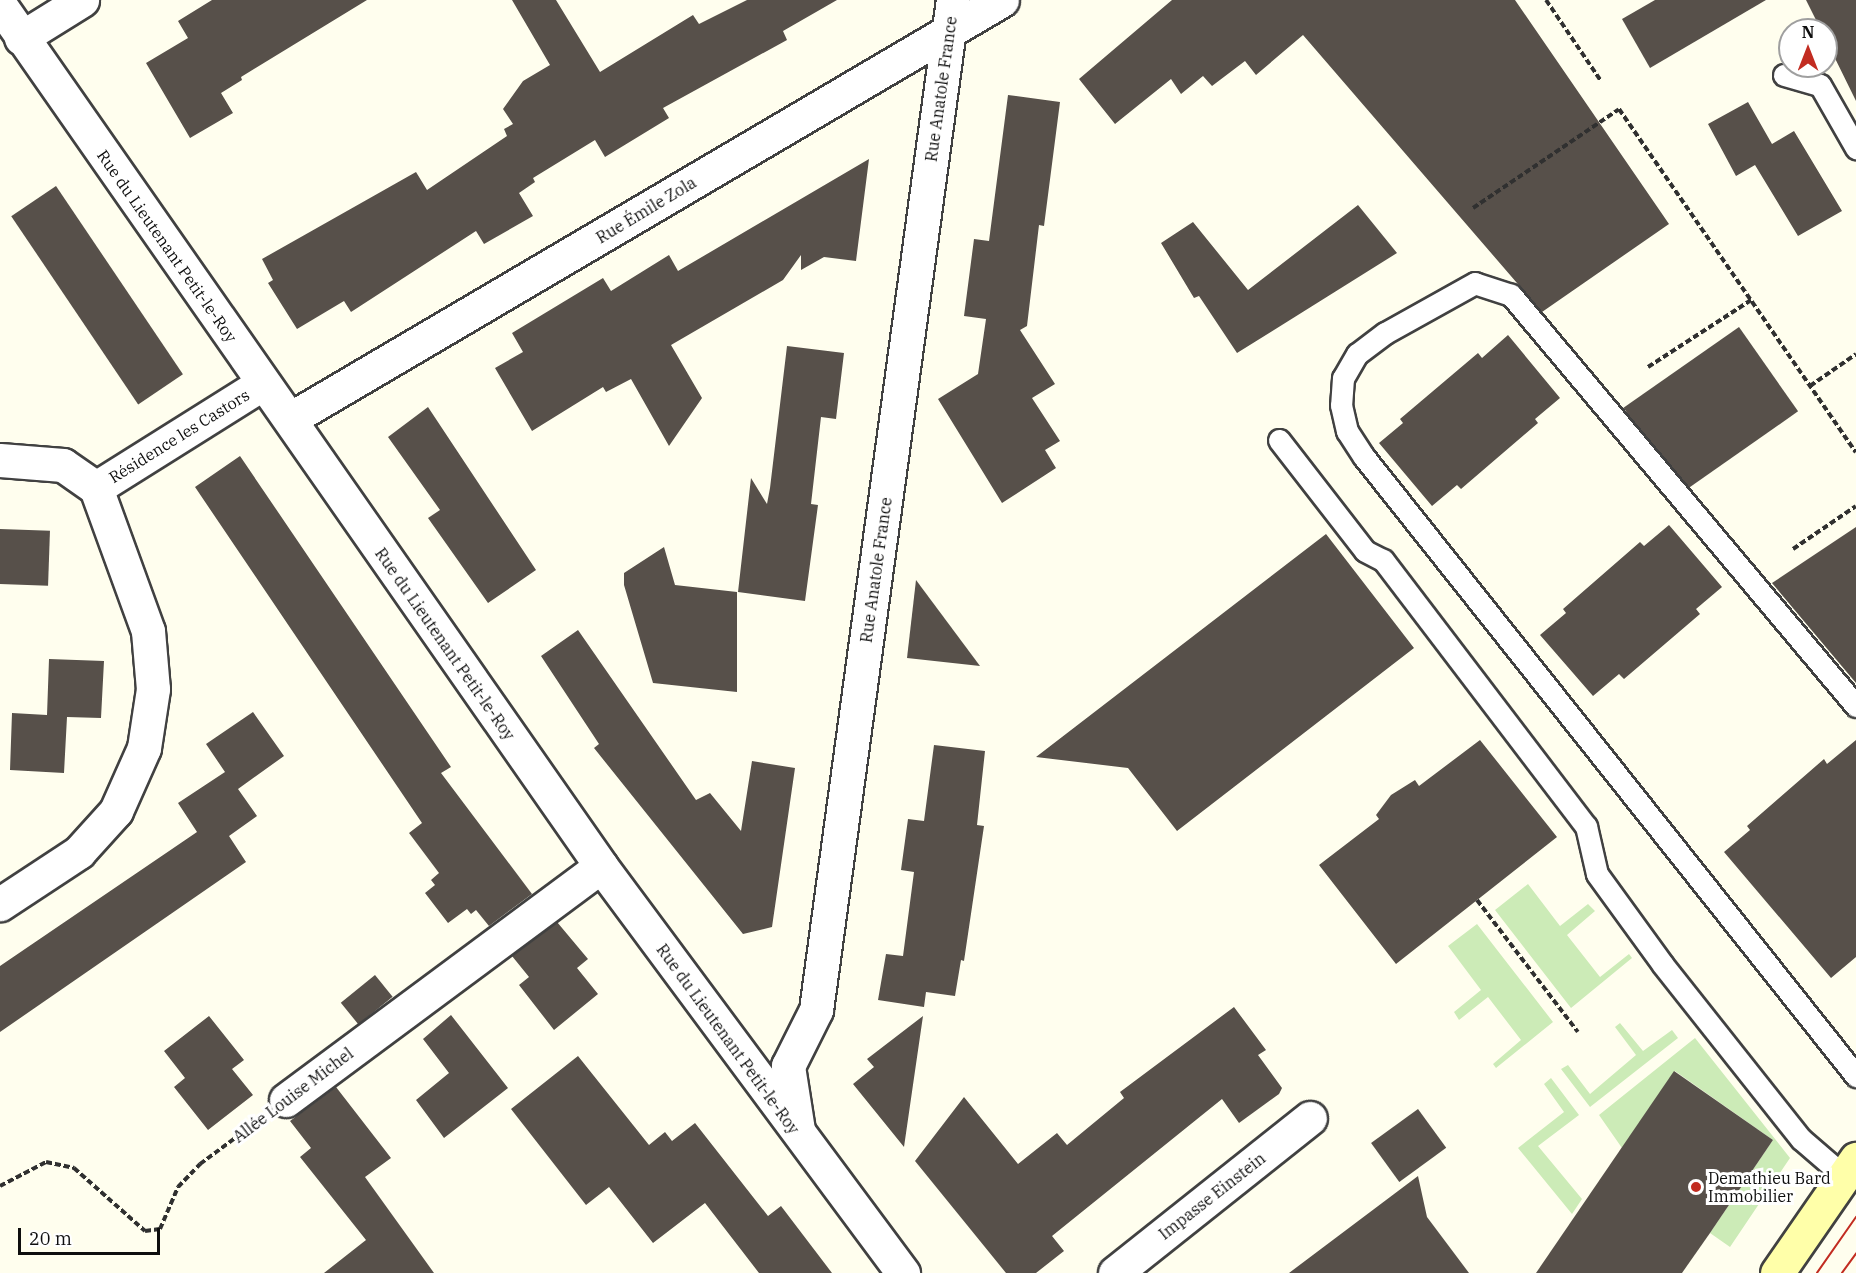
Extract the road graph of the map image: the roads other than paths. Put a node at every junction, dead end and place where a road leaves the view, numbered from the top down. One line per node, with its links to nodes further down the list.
1 (82, 0): 5 (street)
2 (1002, 0): 4 (street, Rue Émile Zola)
3 (0, 5): 5 (street, Rue du Lieutenant Petit-le-Roy)
4 (951, 15): 9 (street, Rue Émile Zola); 19 (street, Rue Anatole France)
5 (21, 38): 8 (street, Rue du Lieutenant Petit-le-Roy)
6 (1795, 78): 7 (lane)
7 (1856, 148)
8 (262, 384): 9 (street, Rue du Lieutenant Petit-le-Roy); 12 (street, Résidence les Castors)
9 (290, 419): 14 (street, Rue du Lieutenant Petit-le-Roy)
10 (1279, 440): 20 (lane)
11 (0, 460): 12 (street, Résidence les Castors)
12 (96, 488): 15 (street, Résidence les Castors)
13 (1856, 706): 16 (lane)
14 (601, 866): 17 (street, Allée Louise Michel); 19 (street, Rue du Lieutenant Petit-le-Roy)
15 (0, 904)
16 (1856, 1076)
17 (286, 1100)
18 (1310, 1118): 22 (street, Impasse Einstein)
19 (798, 1134): 21 (street, Rue du Lieutenant Petit-le-Roy)
20 (1850, 1167): 23 (main road)
21 (903, 1273)
22 (1114, 1273)
23 (1776, 1273)

